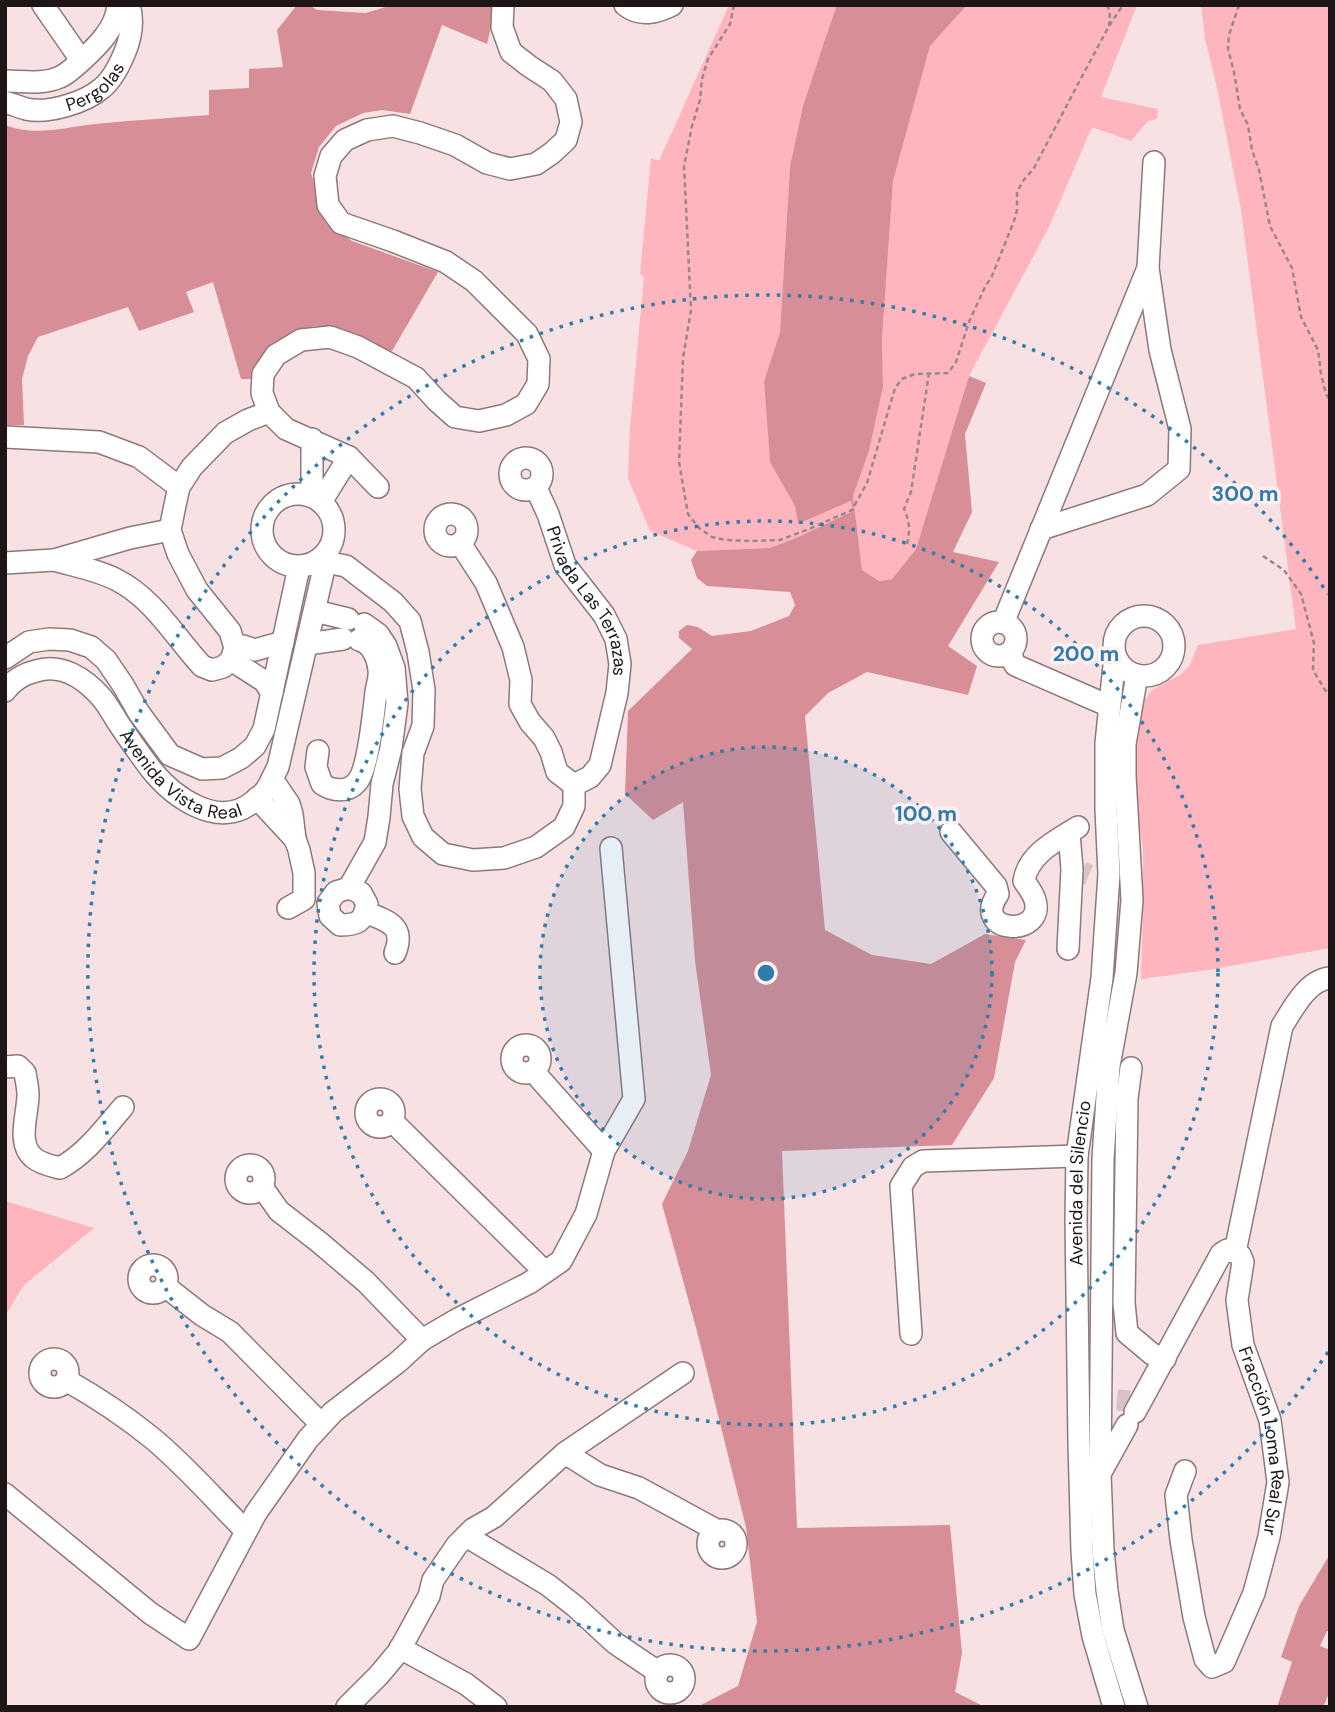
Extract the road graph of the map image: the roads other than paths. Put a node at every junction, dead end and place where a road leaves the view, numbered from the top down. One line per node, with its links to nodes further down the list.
1 (43, 5): 7 (street)
2 (118, 5): 7 (street, Pergolas)
3 (129, 5): 9 (street, Pergolas)
4 (503, 5): 12 (street)
5 (625, 5): 6 (street)
6 (672, 5)
7 (81, 60): 8 (street, Pergolas)
8 (5, 81)
9 (5, 102)
10 (1154, 162): 11 (street)
11 (1148, 268): 20 (street); 20 (street)
12 (269, 412): 14 (street); 16 (street)
13 (5, 437): 16 (street)
14 (312, 439): 15 (street); 19 (street)
15 (349, 457): 17 (street); 19 (street)
16 (179, 487): 21 (street)
17 (378, 487)
18 (536, 488): 47 (street, Privada Las Terrazas)
19 (316, 499): 25 (street); 26 (street)
20 (1041, 529): 28 (street)
21 (170, 530): 23 (street); 33 (street)
22 (460, 543): 47 (street)
23 (54, 560): 24 (street); 33 (street)
24 (5, 563)
25 (325, 563): 26 (street); 27 (street, Avenida Vista Real); 47 (street)
26 (299, 567): 30 (street, Avenida Vista Real)
27 (314, 611): 29 (street); 31 (street, Avenida Vista Real)
28 (1003, 622): 32 (street); 32 (street)
29 (349, 630): 31 (street); 36 (street)
30 (283, 642): 33 (street); 39 (street, Avenida Vista Real)
31 (307, 644): 46 (street, Avenida Vista Real)
32 (1010, 652): 42 (street)
33 (233, 654): 39 (street)
34 (1115, 656): 37 (street); 37 (street, Avenida del Silencio); 42 (street, Avenida del Silencio)
35 (5, 658): 43 (street, Avenida Vista Real)
36 (386, 669): 40 (street); 41 (street)
37 (1137, 675): 71 (street, Avenida del Silencio)
38 (5, 691): 44 (street, Avenida Vista Real)
39 (272, 693): 43 (street, Avenida Vista Real)
40 (397, 703): 41 (street); 56 (street)
41 (374, 705): 45 (street)
42 (1109, 706): 49 (street, Avenida del Silencio)
43 (139, 713): 44 (street)
44 (124, 732): 48 (street, Avenida Vista Real)
45 (317, 751)
46 (272, 779): 48 (street, Avenida Vista Real); 50 (street)
47 (574, 785)
48 (257, 798): 50 (street)
49 (1106, 809): 51 (street); 55 (street, Avenida del Silencio)
50 (281, 810): 57 (street)
51 (1077, 828): 54 (street); 55 (street)
52 (951, 832): 54 (street)
53 (611, 848): 67 (street)
54 (1034, 858): 55 (street)
55 (1088, 874): 59 (street); 68 (street, Avenida del Silencio)
56 (349, 888): 58 (street); 58 (street)
57 (288, 908)
58 (365, 912): 60 (street)
59 (1068, 949)
60 (395, 953)
61 (1330, 978): 72 (street, Fracción Loma Real Sur)
62 (5, 1067): 65 (street)
63 (1131, 1068): 77 (street)
64 (533, 1071): 67 (street)
65 (123, 1107)
66 (392, 1121): 73 (street)
67 (604, 1151): 73 (street)
68 (1077, 1156): 70 (street, Avenida del Silencio); 75 (street)
69 (262, 1186): 76 (street)
70 (1076, 1219): 71 (street); 91 (street, Avenida del Silencio)
71 (1103, 1220): 80 (street, Avenida del Silencio)
72 (1235, 1252): 77 (street); 83 (street, Fracción Loma Real Sur)
73 (545, 1272): 76 (street)
74 (165, 1286): 81 (street)
75 (911, 1334)
76 (422, 1340): 81 (street)
77 (1165, 1359): 80 (street)
78 (683, 1373): 82 (street)
79 (65, 1380): 86 (street)
80 (1125, 1406): 84 (street, Avenida del Silencio); 84 (street)
81 (321, 1424): 86 (street)
82 (565, 1453): 87 (street); 88 (street)
83 (1185, 1471)
84 (1100, 1474): 91 (street, Avenida del Silencio)
85 (5, 1494): 86 (street)
86 (246, 1531)
87 (718, 1531)
88 (466, 1536): 89 (street); 90 (street)
89 (400, 1648): 92 (street); 93 (street)
90 (658, 1672)
91 (1124, 1701)
92 (347, 1707)
93 (496, 1707)

